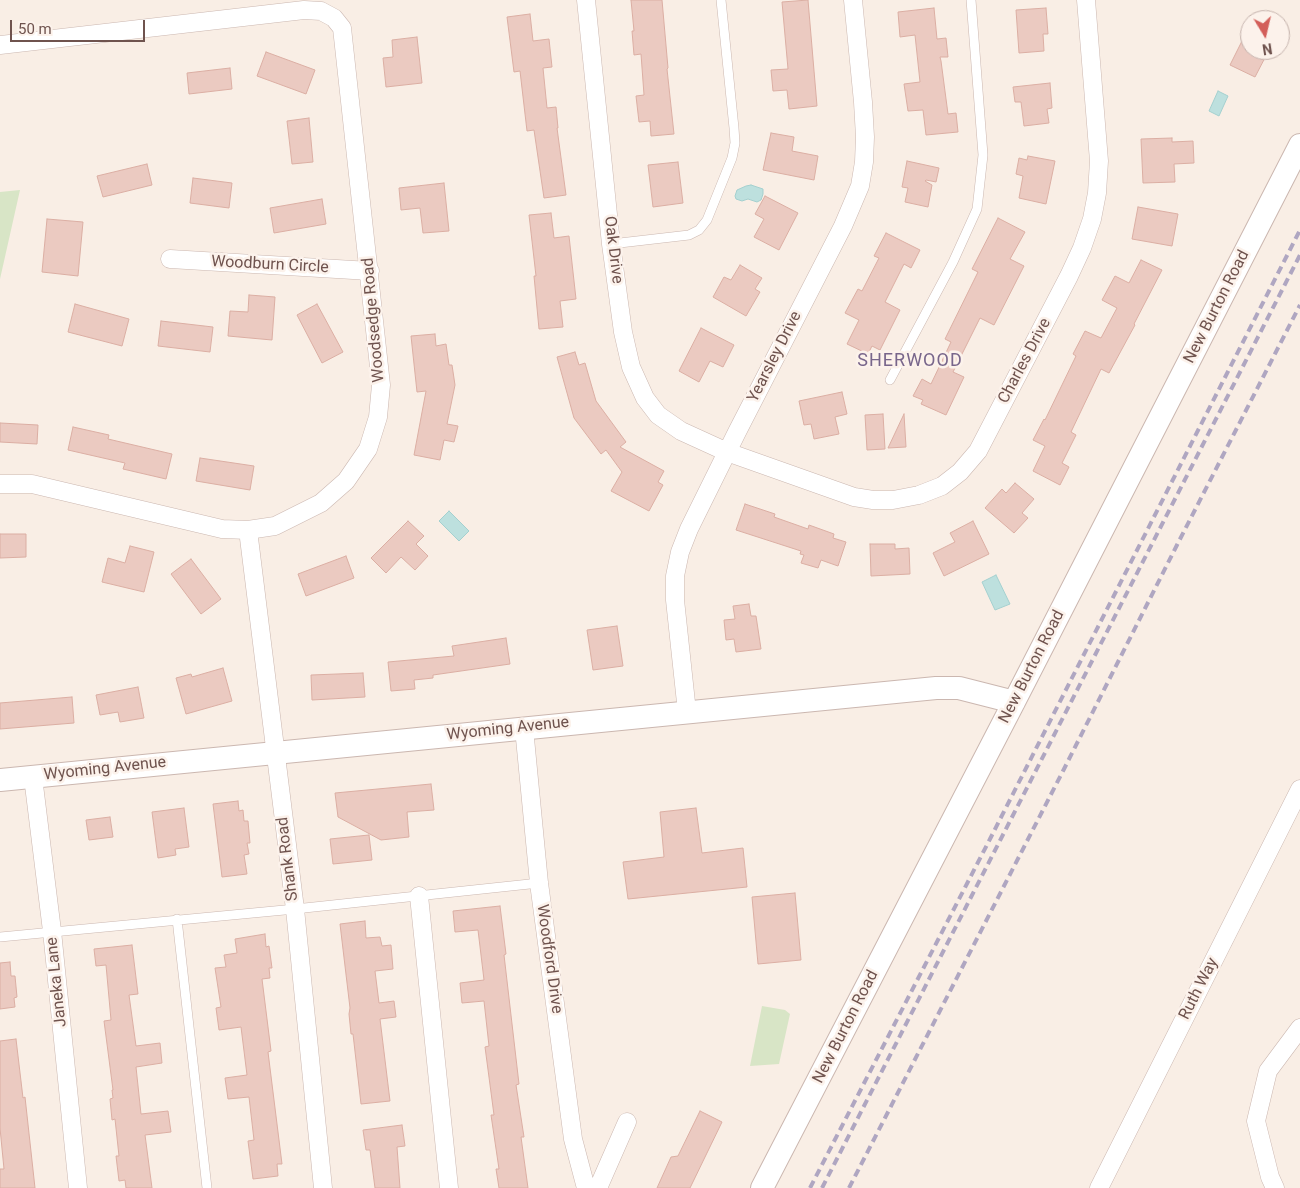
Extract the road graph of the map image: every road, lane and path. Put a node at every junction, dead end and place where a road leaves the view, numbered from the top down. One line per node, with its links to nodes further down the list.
1 (586, 0): 8 (street, Oak Drive)
2 (721, 0): 8 (lane)
3 (853, 0): 12 (street, Yearsley Drive)
4 (971, 0): 11 (lane)
5 (1086, 0): 12 (street, Charles Drive)
6 (0, 45): 10 (street, Woodsedge Road)
7 (1300, 145): 15 (street, New Burton Road)
8 (611, 244): 12 (street, Oak Drive)
9 (170, 260): 10 (street, Woodburn Circle)
10 (370, 271): 14 (street, Woodsedge Road)
11 (890, 380)
12 (727, 452): 16 (street, Yearsley Drive)
13 (0, 484): 14 (street, Woodsedge Road)
14 (248, 530): 18 (street, Shank Road)
15 (1014, 702): 16 (street, Wyoming Avenue); 36 (street, New Burton Road)
16 (687, 712): 17 (street, Wyoming Avenue)
17 (524, 728): 18 (street, Wyoming Avenue); 22 (street, Woodford Drive)
18 (276, 752): 19 (street, Wyoming Avenue); 24 (street, Shank Road)
19 (33, 776): 20 (street, Wyoming Avenue); 26 (street, Janeka Lane)
20 (0, 780)
21 (1300, 789): 37 (street, Ruth Way)
22 (539, 883): 23 (lane); 34 (street, Woodford Drive)
23 (419, 896): 24 (lane); 33 (street)
24 (295, 909): 25 (lane); 32 (street, Shank Road)
25 (177, 919): 26 (lane); 31 (lane)
26 (52, 931): 27 (lane); 30 (street, Janeka Lane)
27 (0, 936)
28 (1300, 1028): 38 (street)
29 (627, 1122): 35 (street)
30 (78, 1188)
31 (207, 1188)
32 (323, 1188)
33 (449, 1188)
34 (586, 1188)
35 (598, 1188)
36 (762, 1188)
37 (1099, 1188)
38 (1275, 1188)

